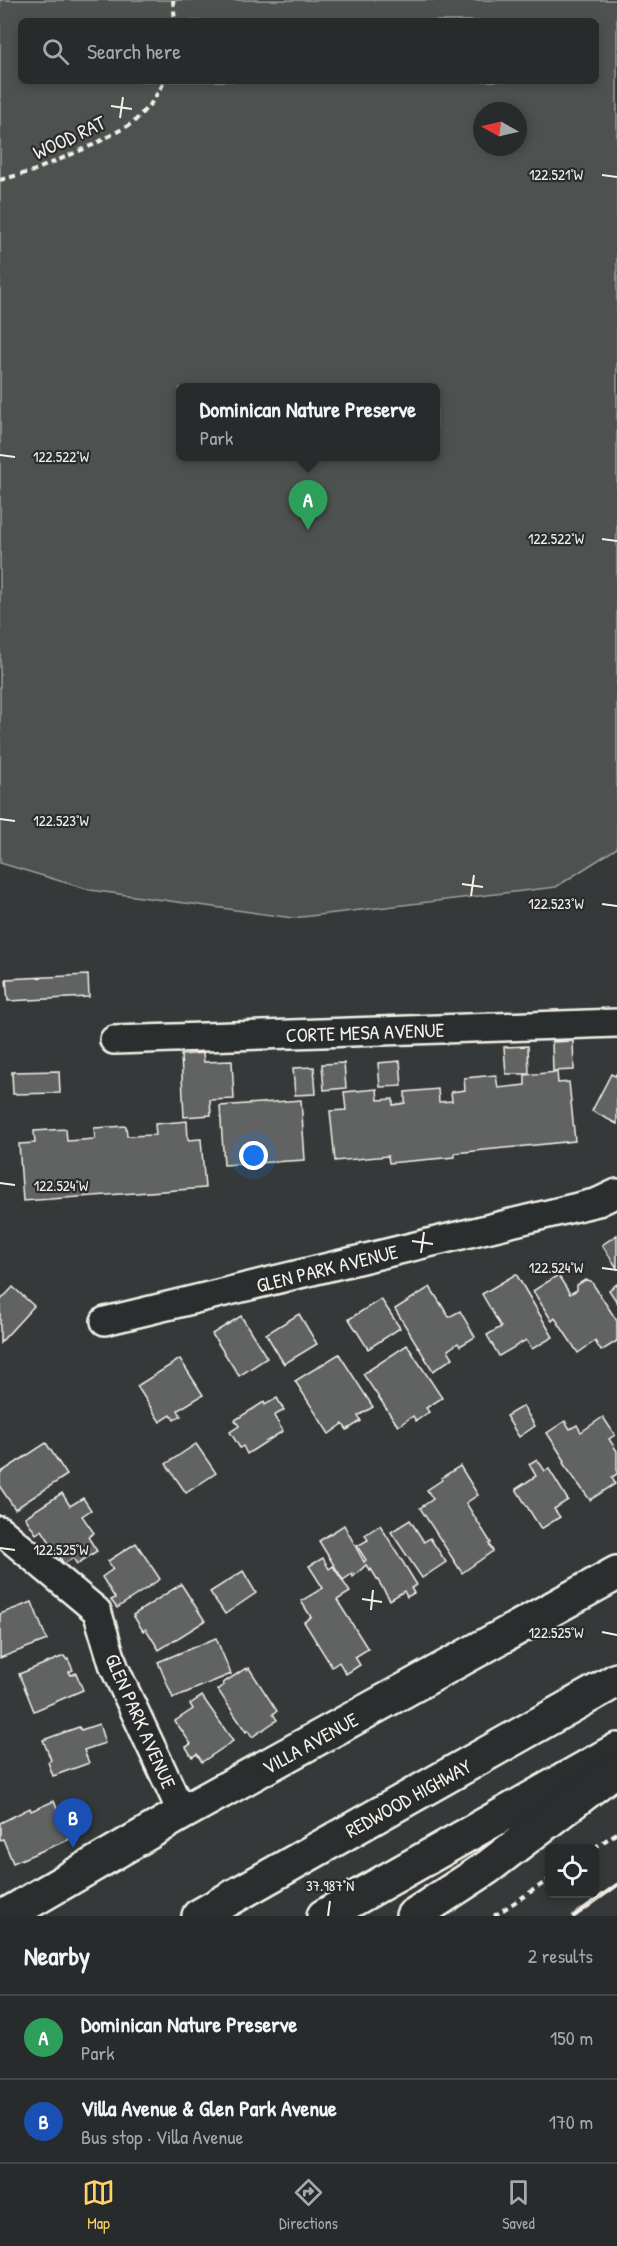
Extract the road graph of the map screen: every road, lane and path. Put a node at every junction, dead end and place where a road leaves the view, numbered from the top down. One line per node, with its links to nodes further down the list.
1 (173, 0): 2 (path)
2 (175, 18)
3 (163, 84): 4 (path, WOOD RAT)
4 (0, 180)
5 (617, 1023): 6 (street, CORTE MESA AVENUE)
6 (114, 1040)
7 (617, 1193): 8 (street, GLEN PARK AVENUE)
8 (105, 1321)
9 (0, 1530): 14 (street, GLEN PARK AVENUE)
10 (617, 1573): 14 (main road, VILLA AVENUE)
11 (617, 1680): 19 (main road, REDWOOD HIGHWAY)
12 (617, 1750): 20 (main road)
13 (617, 1769): 21 (main road)
14 (182, 1813): 18 (main road, VILLA AVENUE)
15 (617, 1833): 16 (path)
16 (599, 1845)
17 (545, 1882): 22 (path)
18 (5, 1916)
19 (199, 1916)
20 (324, 1916)
21 (413, 1916)
22 (494, 1916)

